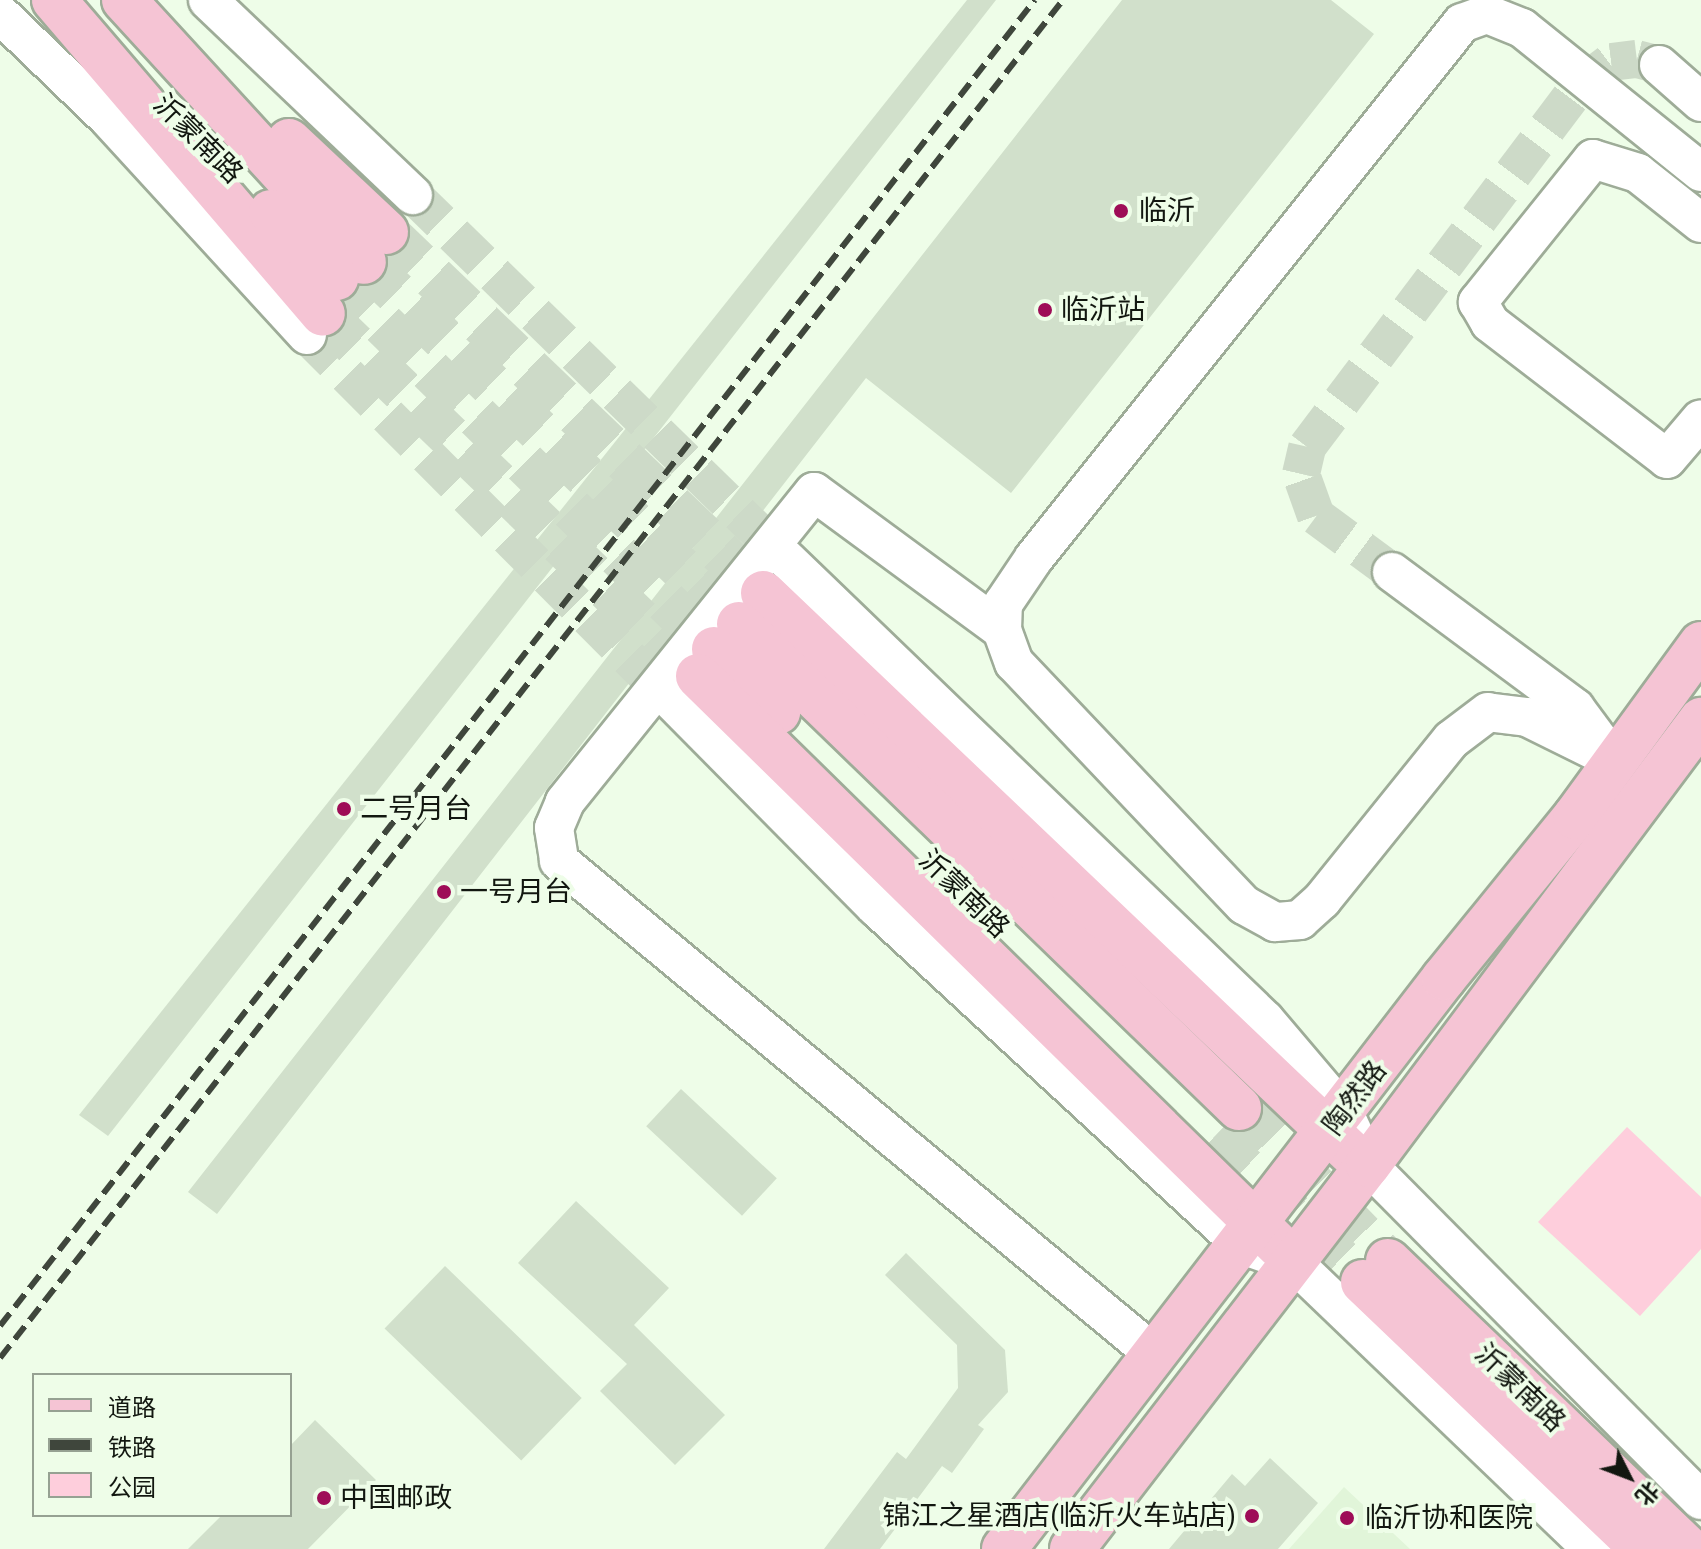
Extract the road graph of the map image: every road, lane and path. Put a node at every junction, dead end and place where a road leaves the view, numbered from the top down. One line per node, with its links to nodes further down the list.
1 (54, 0): 12 (main road)
2 (61, 0): 12 (main road, 沂蒙南路)
3 (124, 0): 12 (main road, 沂蒙南路)
4 (138, 0): 12 (main road)
5 (208, 0): 10 (street)
6 (0, 14): 12 (street)
7 (1659, 65): 8 (street)
8 (1701, 102)
9 (1701, 172): 15 (street)
10 (413, 195)
11 (1701, 223): 13 (street)
12 (343, 284)
13 (1701, 419)
14 (1392, 572): 19 (street)
15 (1002, 630): 19 (street); 25 (street)
16 (729, 634): 20 (main road, 沂蒙南路); 21 (main road); 23 (main road)
17 (1701, 644): 19 (main road, 陶然路)
18 (1701, 720): 22 (main road, 陶然路)
19 (1614, 760): 21 (main road, 陶然路)
20 (1226, 1123)
21 (1336, 1124): 22 (main road); 23 (main road, 陶然路)
22 (1368, 1165): 24 (main road, 陶然路); 26 (street)
23 (1251, 1234): 24 (main road); 25 (main road, 陶然路)
24 (1294, 1263): 28 (main road, 陶然路); 29 (street)
25 (1154, 1354): 27 (main road, 陶然路)
26 (1701, 1500)
27 (1004, 1549)
28 (1072, 1549)
29 (1592, 1549)
30 (1642, 1549): 31 (main road, 沂蒙南路)
31 (1688, 1549)

